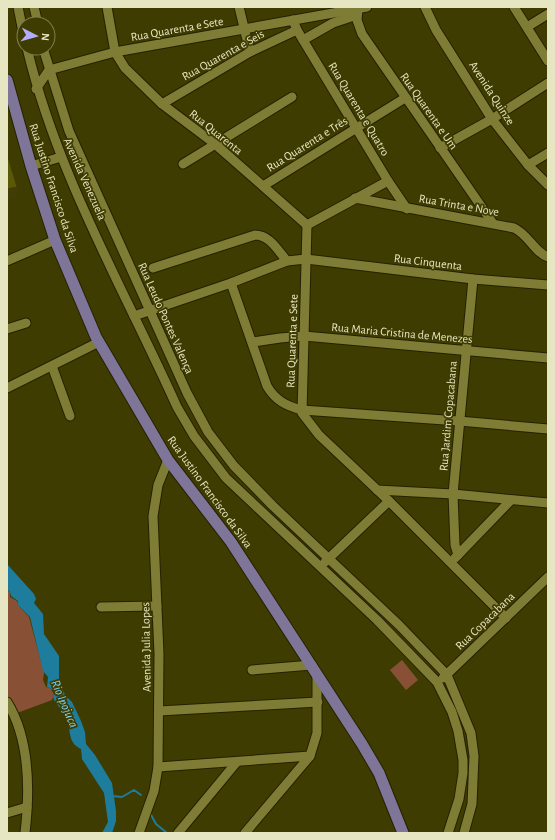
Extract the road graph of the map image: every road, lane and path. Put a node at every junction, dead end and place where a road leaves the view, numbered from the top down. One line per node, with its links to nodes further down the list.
1 (106, 7): 13 (street)
2 (239, 7): 10 (street)
3 (425, 7): 25 (street, Avenida Quinze)
4 (514, 7): 9 (street)
5 (323, 10): 6 (street, Rua Quarenta e Sete); 8 (street, Rua Quarenta e Sete)
6 (360, 11): 12 (street); 23 (street, Rua Quarenta e Um)
7 (548, 14): 9 (street)
8 (293, 20): 10 (street, Rua Quarenta e Sete); 11 (street, Rua Quarenta e Quatro)
9 (527, 27): 17 (street)
10 (244, 29): 13 (street, Rua Quarenta e Sete); 14 (street)
11 (297, 30): 12 (street, Rua Quarenta e Quatro); 14 (street, Rua Quarenta e Seis)
12 (303, 40): 26 (street, Rua Quarenta e Quatro)
13 (115, 52): 18 (street, Rua Quarenta e Sete); 24 (street, Rua Quarenta)
14 (250, 52): 24 (street, Rua Quarenta e Seis)
15 (29, 56): 21 (street, Avenida Venezuela)
16 (45, 56): 18 (street, Rua Leudo Pontes Valença)
17 (548, 61)
18 (49, 70): 21 (street); 50 (street, Rua Leudo Pontes Valença)
19 (7, 80): 33 (main road, Rua Justino Francisco da Silva)
20 (548, 83): 25 (street)
21 (36, 89): 30 (street, Avenida Venezuela)
22 (292, 97): 27 (street)
23 (405, 98): 26 (street, Rua Quarenta e Três); 28 (street, Rua Quarenta e Um)
24 (162, 104): 27 (street, Rua Quarenta)
25 (492, 118): 28 (street); 32 (street, Avenida Quinze)
26 (357, 127): 34 (street, Rua Quarenta e Quatro); 36 (street, Rua Quarenta e Três)
27 (215, 144): 31 (street); 36 (street, Rua Quarenta)
28 (440, 148): 39 (street, Rua Quarenta e Um)
29 (548, 153): 32 (street)
30 (61, 157): 33 (street); 51 (street, Avenida Venezuela)
31 (183, 164)
32 (528, 165): 35 (street, Avenida Quinze)
33 (31, 166): 41 (main road, Rua Justino Francisco da Silva)
34 (388, 181): 37 (street); 38 (street, Rua Quarenta e Quatro)
35 (548, 185)
36 (263, 186): 40 (street, Rua Quarenta)
37 (355, 198): 38 (street, Rua Trinta e Nove); 40 (street)
38 (407, 209): 39 (street, Rua Trinta e Nove)
39 (492, 222): 42 (street, Rua Trinta e Nove)
40 (307, 225): 43 (street, Rua Quarenta e Sete)
41 (55, 240): 44 (street); 55 (main road, Rua Justino Francisco da Silva)
42 (548, 257)
43 (306, 259): 45 (street, Rua Cinquenta); 47 (street, Rua Cinquenta); 54 (street, Rua Quarenta e Sete)
44 (7, 261)
45 (287, 261): 46 (street); 48 (street, Rua Cinquenta)
46 (152, 268)
47 (473, 279): 49 (street, Rua Cinquenta); 57 (street, Rua Jardim Copacabana)
48 (231, 283): 50 (street, Rua Cinquenta); 56 (street)
49 (548, 285)
50 (150, 311): 51 (street, Rua Cinquenta); 72 (street, Rua Leudo Pontes Valença)
51 (134, 316): 74 (street, Rua Justino Francisco da Silva)
52 (26, 323): 53 (street)
53 (7, 329)
54 (304, 336): 56 (street, Rua Maria Cristina de Menezes); 57 (street, Rua Maria Cristina de Menezes); 61 (street, Rua Quarenta e Sete)
55 (99, 342): 59 (street); 65 (main road, Rua Justino Francisco da Silva)
56 (253, 342): 61 (street)
57 (465, 350): 58 (street, Rua Maria Cristina de Menezes); 63 (street, Rua Jardim Copacabana)
58 (548, 358)
59 (52, 366): 60 (street); 62 (street)
60 (7, 388)
61 (302, 410): 63 (street); 66 (street)
62 (70, 416)
63 (459, 421): 64 (street); 67 (street, Rua Jardim Copacabana)
64 (548, 429)
65 (168, 460): 76 (street, Avenida Julia Lopes); 79 (main road, Rua Justino Francisco da Silva)
66 (377, 490): 67 (street); 69 (street)
67 (453, 494): 68 (street); 71 (street, Rua Jardim Copacabana)
68 (511, 500): 70 (street); 71 (street)
69 (389, 501): 72 (street); 73 (street)
70 (548, 504)
71 (458, 555): 73 (street)
72 (329, 559): 74 (street); 81 (street, Rua Leudo Pontes Valença)
73 (450, 563): 78 (street)
74 (320, 567): 82 (street, Rua Justino Francisco da Silva)
75 (548, 577): 78 (street, Rua Copacabana)
76 (157, 606): 77 (street); 85 (street, Avenida Julia Lopes)
77 (101, 607)
78 (506, 618): 81 (street, Rua Copacabana)
79 (314, 669): 80 (street); 84 (street); 95 (main road, Rua Justino Francisco da Silva)
80 (252, 670)
81 (447, 675): 82 (street, Rua Copacabana); 97 (street)
82 (437, 682): 96 (street, Rua Justino Francisco da Silva)
83 (7, 702): 89 (street)
84 (318, 702): 85 (street); 86 (street)
85 (160, 711): 88 (street, Avenida Julia Lopes)
86 (310, 756): 87 (street); 94 (street)
87 (236, 763): 88 (street); 93 (street)
88 (158, 767): 92 (street, Avenida Julia Lopes)
89 (27, 807): 90 (street); 91 (street)
90 (7, 813)
91 (24, 833)
92 (139, 833)
93 (178, 833)
94 (245, 833)
95 (403, 833)
96 (448, 833)
97 (464, 833)

